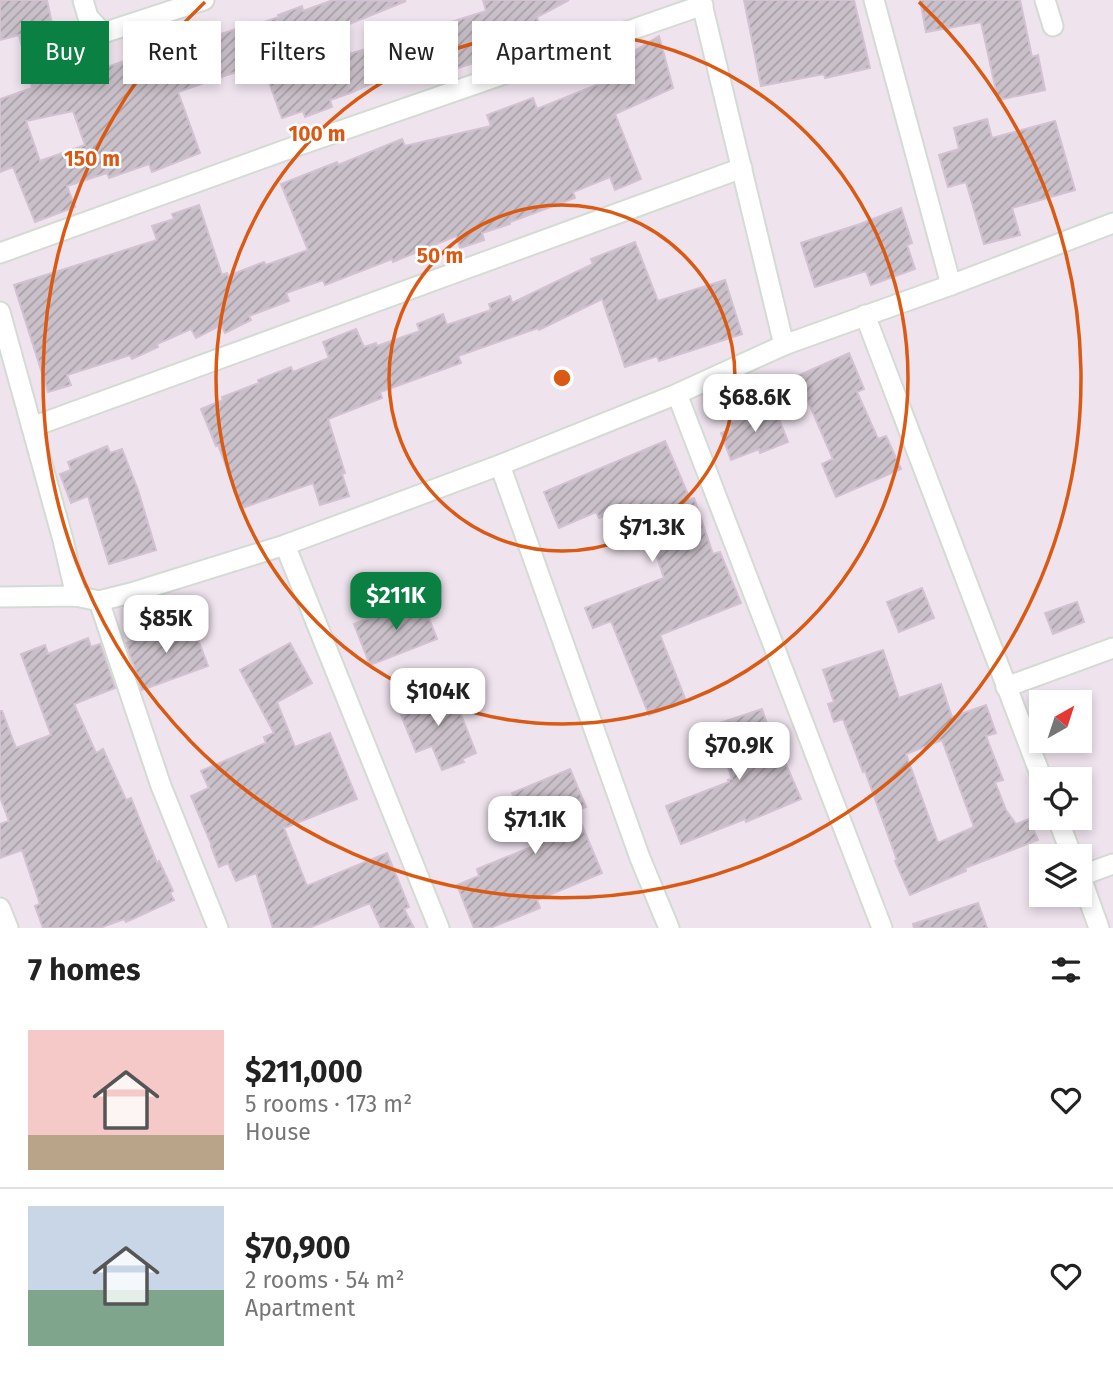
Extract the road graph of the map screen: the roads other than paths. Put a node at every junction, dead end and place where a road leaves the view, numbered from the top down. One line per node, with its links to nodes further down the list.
1 (83, 0): 2 (street)
2 (204, 0)
3 (874, 0): 10 (street)
4 (1045, 0): 6 (street)
5 (702, 3): 7 (street); 9 (street)
6 (1053, 26)
7 (742, 168): 13 (street); 15 (street)
8 (1113, 223): 10 (street)
9 (0, 253)
10 (951, 285): 12 (street)
11 (0, 312): 15 (street)
12 (865, 315): 13 (street); 22 (street)
13 (784, 345): 14 (street)
14 (677, 394): 16 (street); 32 (street)
15 (32, 427): 18 (street)
16 (500, 466): 17 (street); 31 (street)
17 (285, 545): 20 (street); 30 (street)
18 (76, 596): 19 (street); 20 (street)
19 (0, 597)
20 (99, 601): 29 (street)
21 (1113, 648): 22 (street)
22 (1006, 687): 23 (street)
23 (1037, 767)
24 (1113, 864): 25 (street)
25 (1092, 872)
26 (1091, 907): 33 (street)
27 (0, 908): 28 (street)
28 (8, 928)
29 (218, 928)
30 (439, 928)
31 (669, 928)
32 (882, 928)
33 (1098, 928)

